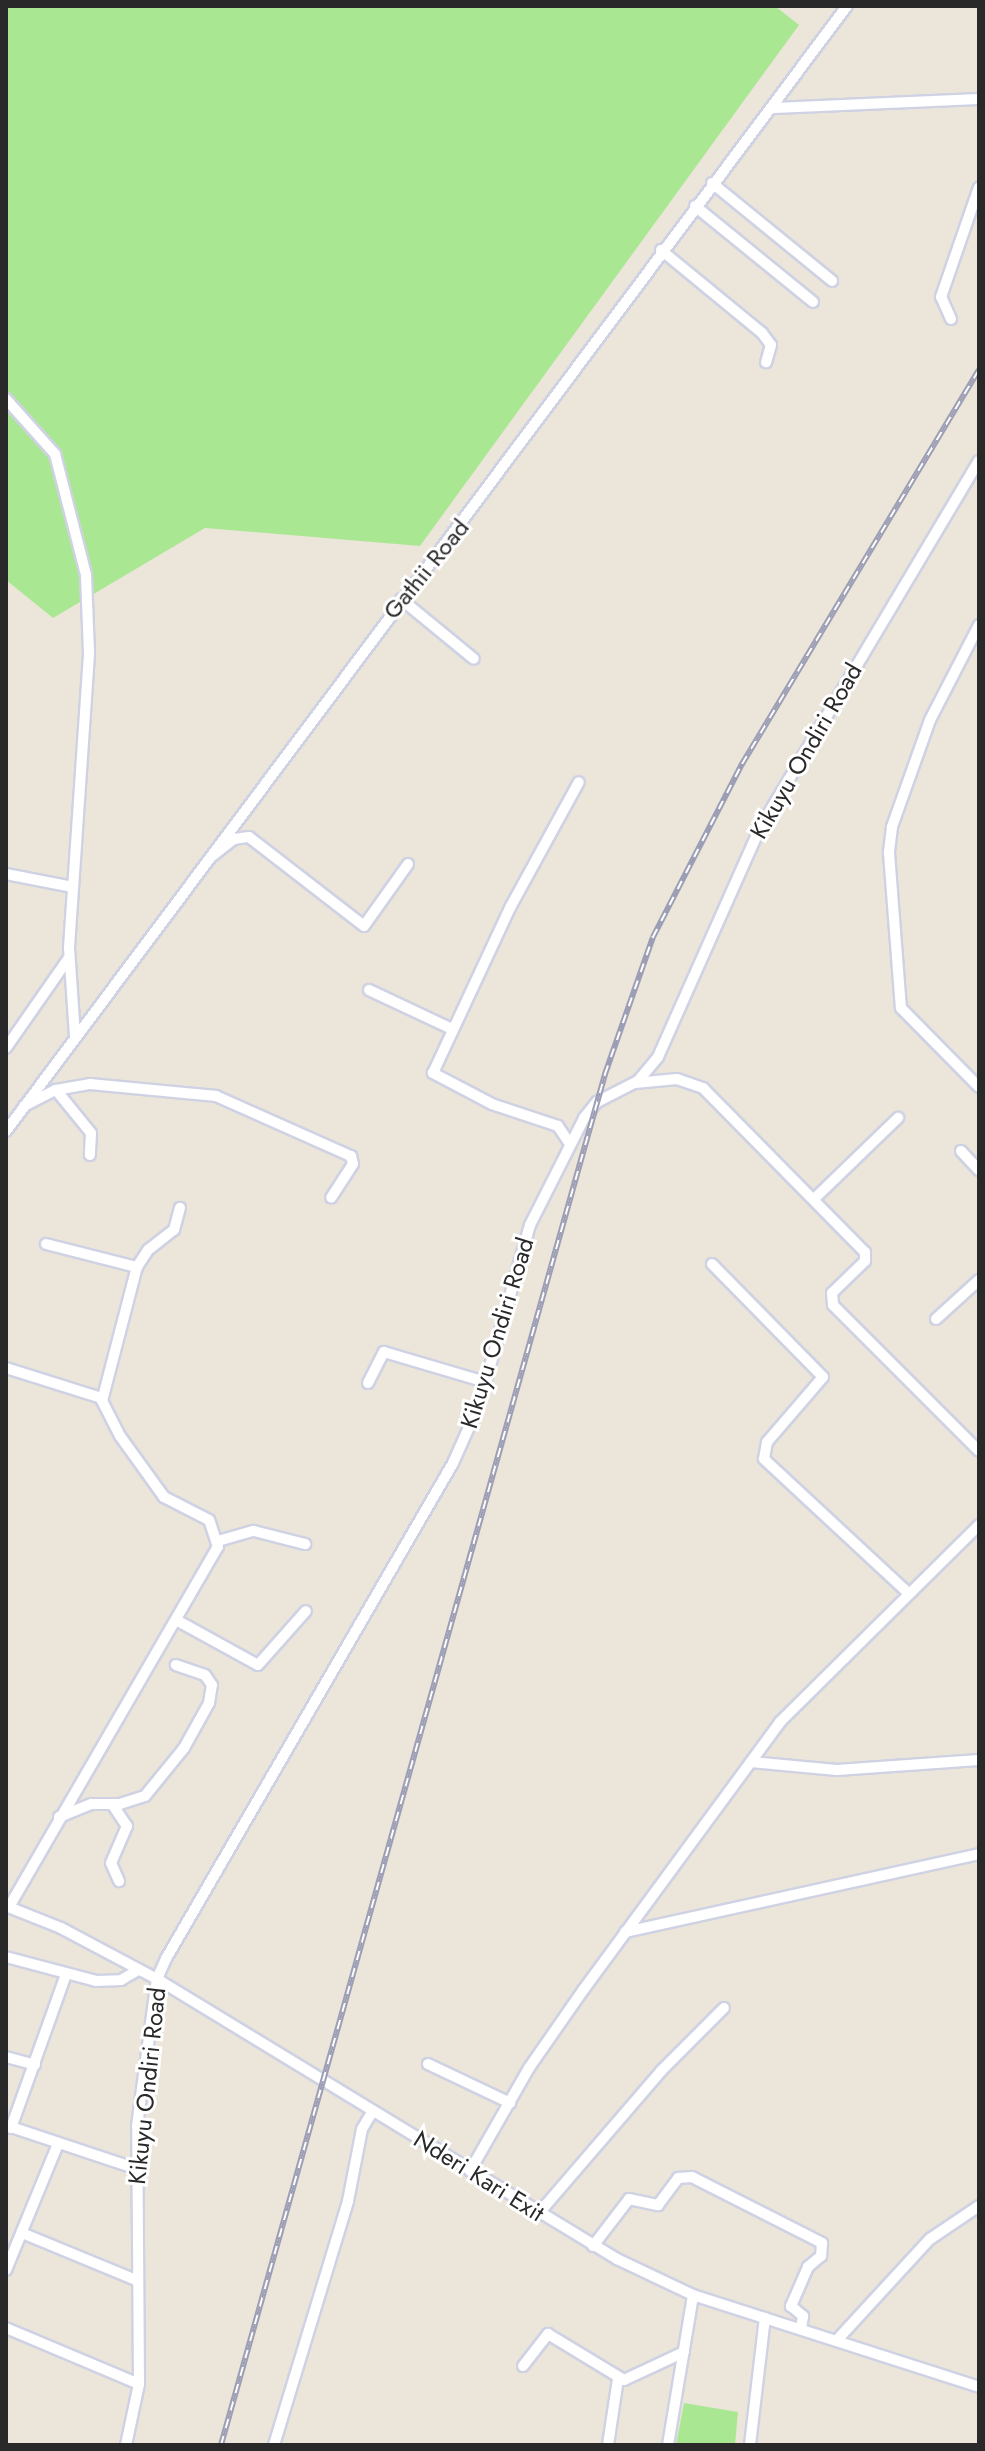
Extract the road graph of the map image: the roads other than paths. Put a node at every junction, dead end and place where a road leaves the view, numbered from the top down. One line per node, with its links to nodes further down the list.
1 (847, 6): 3 (street, Gathii Road)
2 (979, 99): 3 (street)
3 (774, 108): 4 (street, Gathii Road)
4 (712, 183): 6 (street, Gathii Road); 8 (street)
5 (979, 187): 10 (street)
6 (695, 206): 7 (street, Gathii Road); 9 (street)
7 (661, 250): 11 (street); 14 (street, Gathii Road)
8 (832, 281)
9 (813, 302)
10 (951, 319)
11 (766, 362)
12 (6, 399): 21 (street)
13 (979, 461): 27 (street, Kikuyu Ondiri Road)
14 (401, 599): 16 (street); 18 (street, Gathii Road)
15 (979, 625): 28 (street)
16 (474, 659)
17 (579, 782): 24 (street)
18 (206, 860): 19 (street); 25 (street, Gathii Road)
19 (408, 864)
20 (6, 874): 21 (street)
21 (73, 887): 22 (street)
22 (68, 959): 25 (street); 26 (street)
23 (369, 990): 24 (street)
24 (452, 1029): 33 (street)
25 (75, 1036): 30 (street, Gathii Road)
26 (6, 1048)
27 (635, 1083): 33 (street, Kikuyu Ondiri Road); 38 (street)
28 (979, 1087)
29 (56, 1090): 30 (street); 35 (street); 37 (street)
30 (19, 1109): 32 (street, Gathii Road)
31 (898, 1118): 38 (street)
32 (6, 1131)
33 (570, 1144): 46 (street, Kikuyu Ondiri Road)
34 (961, 1151): 36 (street)
35 (90, 1155)
36 (979, 1170)
37 (331, 1198)
38 (814, 1199): 49 (street)
39 (180, 1208): 42 (street)
40 (46, 1244): 42 (street)
41 (712, 1264): 53 (street)
42 (137, 1267): 48 (street)
43 (979, 1280): 44 (street)
44 (936, 1319)
45 (6, 1368): 48 (street)
46 (485, 1382): 47 (street); 68 (street, Kikuyu Ondiri Road)
47 (368, 1383)
48 (102, 1398): 51 (street)
49 (979, 1451)
50 (979, 1525): 53 (street)
51 (218, 1541): 52 (street); 55 (street)
52 (305, 1544)
53 (907, 1592): 58 (street)
54 (306, 1611): 55 (street)
55 (178, 1621): 60 (street)
56 (176, 1665): 59 (street)
57 (979, 1760): 58 (street)
58 (751, 1762): 64 (street)
59 (112, 1804): 60 (street); 62 (street)
60 (59, 1817): 63 (street)
61 (979, 1854): 64 (street)
62 (119, 1881)
63 (8, 1907): 66 (street, Nderi Kari Exit)
64 (625, 1932): 73 (street)
65 (6, 1957): 67 (street)
66 (138, 1970): 67 (street); 68 (street, Nderi Kari Exit)
67 (66, 1974): 72 (street)
68 (157, 1979): 74 (street, Nderi Kari Exit); 77 (street, Kikuyu Ondiri Road)
69 (724, 2008): 80 (street)
70 (6, 2057): 72 (street)
71 (428, 2064): 73 (street)
72 (35, 2065): 75 (street)
73 (510, 2103): 78 (street)
74 (373, 2111): 78 (street, Nderi Kari Exit); 96 (street)
75 (9, 2127): 76 (street)
76 (58, 2144): 77 (street); 81 (street)
77 (134, 2168): 84 (street, Kikuyu Ondiri Road)
78 (470, 2171): 80 (street, Nderi Kari Exit)
79 (979, 2206): 89 (street)
80 (539, 2213): 82 (street, Nderi Kari Exit)
81 (22, 2233): 83 (street); 84 (street)
82 (593, 2246): 85 (street, Nderi Kari Exit); 88 (street)
83 (6, 2270)
84 (136, 2280): 93 (street, Kikuyu Ondiri Road)
85 (693, 2295): 86 (street, Nderi Kari Exit); 90 (street)
86 (765, 2318): 88 (street, Nderi Kari Exit); 99 (street)
87 (6, 2328): 93 (street)
88 (801, 2329): 89 (street, Nderi Kari Exit)
89 (837, 2340): 94 (street, Nderi Kari Exit)
90 (684, 2352): 92 (street); 98 (street)
91 (523, 2366): 92 (street)
92 (618, 2379): 97 (street)
93 (139, 2384): 95 (street, Kikuyu Ondiri Road)
94 (979, 2387)
95 (126, 2445)
96 (274, 2445)
97 (608, 2445)
98 (668, 2445)
99 (750, 2445)

